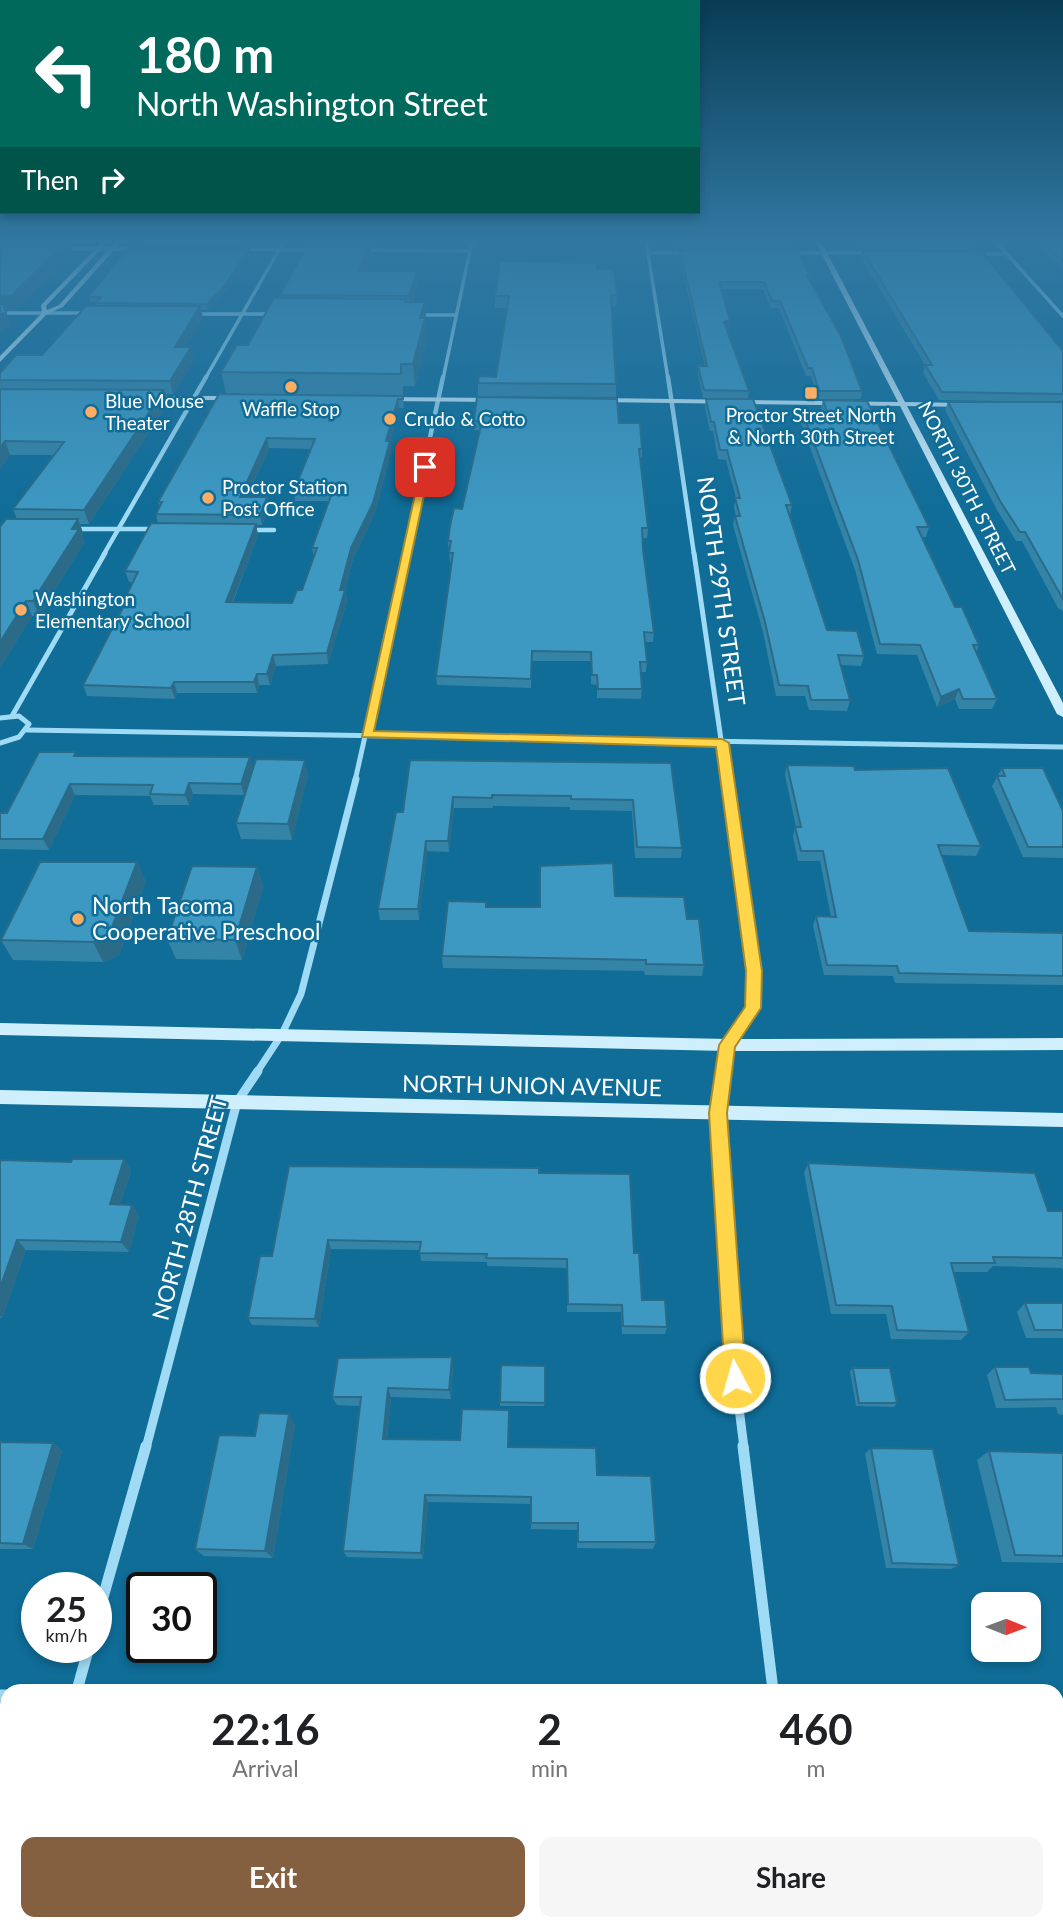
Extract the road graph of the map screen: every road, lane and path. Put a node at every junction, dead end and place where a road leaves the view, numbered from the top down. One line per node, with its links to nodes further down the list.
1 (27, 331): 6 (street)
2 (233, 331): 8 (street)
3 (453, 331): 11 (street, NORTH 28TH STREET)
4 (661, 331): 14 (street, NORTH 29TH STREET)
5 (866, 331): 15 (street, NORTH 30TH STREET)
6 (0, 360)
7 (143, 398): 8 (street)
8 (194, 398): 9 (street); 18 (street)
9 (246, 398)
10 (379, 399): 11 (street)
11 (440, 399): 12 (street); 26 (street, NORTH 28TH STREET)
12 (502, 400)
13 (595, 400): 14 (street)
14 (672, 401): 15 (street); 28 (street, NORTH 29TH STREET)
15 (904, 404): 16 (street); 22 (street, NORTH 30TH STREET)
16 (969, 405)
17 (67, 528): 18 (street)
18 (121, 529): 19 (street); 23 (street)
19 (163, 529)
20 (246, 530): 21 (street)
21 (274, 530)
22 (1063, 714)
23 (12, 716): 24 (street); 25 (street)
24 (0, 718)
25 (27, 730): 26 (street); 27 (street)
26 (367, 735): 28 (street); 31 (street, NORTH 28TH STREET)
27 (0, 743)
28 (722, 743): 29 (street); 33 (street, NORTH 29TH STREET)
29 (1063, 747)
30 (0, 1029): 31 (street, NORTH UNION AVENUE)
31 (282, 1034): 33 (street, NORTH UNION AVENUE); 35 (street, NORTH 28TH STREET)
32 (1063, 1044): 33 (street, NORTH UNION AVENUE)
33 (727, 1045): 36 (street, NORTH 29TH STREET)
34 (0, 1097): 35 (street, NORTH UNION AVENUE)
35 (237, 1102): 36 (street, NORTH UNION AVENUE); 38 (street, NORTH 28TH STREET)
36 (718, 1113): 37 (street, NORTH UNION AVENUE); 41 (street, NORTH 29TH STREET)
37 (1063, 1120)
38 (110, 1572)
39 (85, 1663): 40 (street)
40 (79, 1684)
41 (772, 1684)

